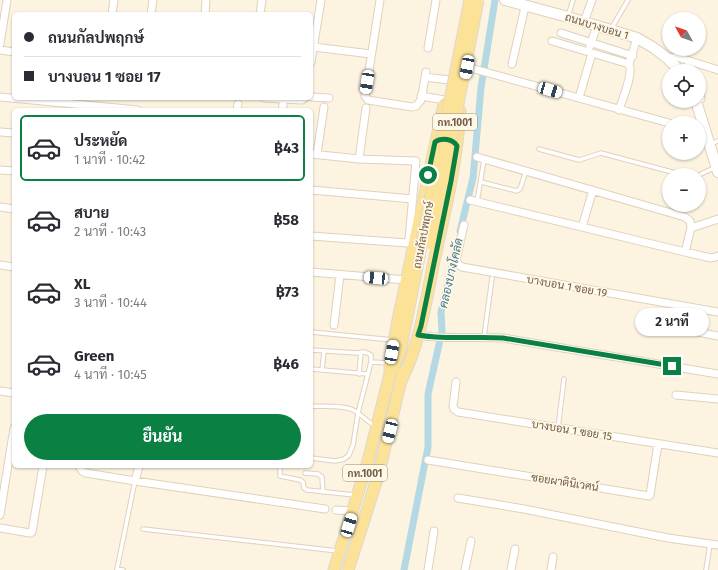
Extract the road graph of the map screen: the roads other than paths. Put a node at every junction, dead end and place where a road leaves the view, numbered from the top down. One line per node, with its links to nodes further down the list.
1 (114, 0): 18 (street)
2 (153, 0): 19 (street)
3 (206, 0): 20 (street)
4 (262, 0): 21 (street)
5 (322, 0): 31 (street)
6 (380, 0): 37 (street)
7 (436, 0): 32 (street)
8 (465, 0): 47 (main road, ถนนกัลปพฤกษ์ / กท.1001)
9 (470, 0): 89 (main road, ถนนกัลปพฤกษ์ / กท.1001, bridge)
10 (480, 0): 45 (main road, ถนนกัลปพฤกษ์ / กท.1001); 89 (main road, ถนนกัลปพฤกษ์ / กท.1001, bridge)
11 (506, 0): 17 (main road, ถนนบางบอน 1)
12 (567, 0): 15 (lane)
13 (592, 0): 23 (street)
14 (628, 0): 25 (lane)
15 (573, 1): 22 (lane)
16 (5, 3): 30 (street)
17 (525, 7): 22 (main road, ถนนบางบอน 1); 41 (street)
18 (112, 12)
19 (151, 12)
20 (205, 12)
21 (260, 12)
22 (568, 17): 23 (main road, ถนนบางบอน 1)
23 (584, 22): 24 (main road, ถนนบางบอน 1)
24 (597, 26): 25 (main road, ถนนบางบอน 1); 29 (street)
25 (611, 30): 27 (main road, ถนนบางบอน 1)
26 (561, 33): 29 (street)
27 (637, 38): 38 (street); 39 (main road, ถนนบางบอน 1)
28 (552, 41): 36 (street)
29 (591, 42): 36 (street); 38 (street)
30 (0, 44)
31 (314, 47): 35 (street); 37 (street)
32 (428, 48)
33 (0, 50): 34 (street)
34 (12, 52)
35 (313, 52)
36 (590, 52): 42 (street); 53 (street)
37 (371, 54): 48 (street)
38 (633, 56): 42 (street)
39 (667, 58): 40 (street); 43 (main road, ถนนบางบอน 1)
40 (688, 61): 44 (street); 46 (street)
41 (512, 64)
42 (629, 64): 59 (street)
43 (673, 64)
44 (689, 64)
45 (471, 68): 53 (street); 66 (main road, ถนนกัลปพฤกษ์ / กท.1001)
46 (718, 70)
47 (449, 80): 48 (street); 55 (main road, ถนนกัลปพฤกษ์ / กท.1001)
48 (421, 96): 55 (street)
49 (0, 97): 51 (street)
50 (313, 97): 52 (street)
51 (12, 98)
52 (329, 98)
53 (579, 98): 59 (street)
54 (32, 100): 57 (street)
55 (445, 100): 64 (main road, ถนนกัลปพฤกษ์ / กท.1001)
56 (324, 107): 68 (street)
57 (117, 108)
58 (366, 108): 70 (street)
59 (619, 110): 60 (street)
60 (662, 121)
61 (0, 132): 62 (street)
62 (12, 133)
63 (706, 135): 65 (main road)
64 (435, 142): 66 (main road); 97 (main road, ถนนกัลปพฤกษ์ / กท.1001)
65 (714, 142): 72 (main road)
66 (457, 146): 102 (main road, ถนนกัลปพฤกษ์ / กท.1001)
67 (538, 149): 71 (lane)
68 (314, 154): 70 (street)
69 (481, 158): 75 (street); 77 (lane)
70 (359, 159): 80 (street)
71 (662, 169)
72 (717, 169): 76 (lane)
73 (0, 170): 74 (street)
74 (12, 171)
75 (526, 171): 77 (lane); 79 (street)
76 (706, 173)
77 (481, 182): 81 (lane)
78 (313, 190): 80 (street)
79 (593, 190): 86 (street); 87 (street)
80 (413, 199): 88 (street)
81 (474, 201): 86 (street)
82 (0, 207): 83 (street)
83 (12, 208)
84 (718, 219): 87 (street)
85 (464, 225): 98 (street, บางบอน 1 ซอย 19)
86 (582, 227): 90 (street)
87 (692, 228): 90 (street)
88 (313, 236)
89 (426, 242): 111 (main road, ถนนกัลปพฤกษ์ / กท.1001); 116 (main road, ถนนกัลปพฤกษ์ / กท.1001)
90 (685, 252): 91 (street)
91 (718, 256)
92 (0, 265): 93 (street)
93 (12, 267)
94 (313, 272): 95 (street)
95 (340, 275): 97 (street); 100 (street)
96 (492, 278): 104 (lane)
97 (406, 280): 105 (main road, ถนนกัลปพฤกษ์ / กท.1001)
98 (718, 312)
99 (652, 323): 103 (street)
100 (334, 325)
101 (313, 332): 105 (lane)
102 (418, 335): 104 (street); 116 (main road, ถนนกัลปพฤกษ์ / กท.1001)
103 (718, 336)
104 (484, 337): 115 (street)
105 (394, 340): 111 (main road, ถนนกัลปพฤกษ์ / กท.1001)
106 (313, 350): 107 (lane)
107 (324, 351): 108 (lane); 112 (lane)
108 (361, 352): 109 (lane); 113 (lane)
109 (371, 362): 111 (lane); 114 (lane)
110 (313, 369): 112 (lane)
111 (390, 369): 125 (main road, ถนนกัลปพฤกษ์ / กท.1001)
112 (322, 370): 113 (lane)
113 (359, 374): 114 (lane)
114 (368, 374): 124 (lane)
115 (718, 374)
116 (402, 379): 157 (main road, ถนนกัลปพฤกษ์ / กท.1001)
117 (564, 379): 126 (lane)
118 (456, 382): 126 (street, บางบอน 1 ซอย 15)
119 (0, 391): 120 (street)
120 (12, 393)
121 (676, 395): 122 (street)
122 (718, 399)
123 (313, 406): 124 (lane)
124 (358, 412): 125 (lane); 130 (lane)
125 (377, 426): 139 (main road, ถนนกัลปพฤกษ์ / กท.1001)
126 (558, 428): 128 (street, บางบอน 1 ซอย 15)
127 (12, 440): 144 (street)
128 (658, 444): 129 (street, บางบอน 1 ซอย 15); 131 (street, ซอยผาตินิเวศน์)
129 (718, 453)
130 (313, 458)
131 (428, 460)
132 (43, 468): 145 (street)
133 (80, 468): 137 (street)
134 (138, 468): 137 (street)
135 (280, 468): 138 (lane)
136 (305, 474): 138 (lane)
137 (135, 481): 141 (street); 154 (lane)
138 (323, 492): 139 (lane)
139 (358, 495): 143 (main road, ถนนกัลปพฤกษ์ / กท.1001)
140 (458, 498): 149 (street)
141 (325, 508)
142 (336, 510): 143 (street)
143 (353, 511): 152 (main road, ถนนกัลปพฤกษ์ / กท.1001)
144 (0, 515)
145 (0, 528)
146 (143, 529): 152 (lane)
147 (434, 532): 158 (street)
148 (471, 541): 159 (street)
149 (710, 544): 150 (street); 162 (lane)
150 (718, 545)
151 (515, 550): 160 (street)
152 (340, 552): 156 (main road, ถนนกัลปพฤกษ์ / กท.1001)
153 (553, 557): 161 (street)
154 (117, 569): 155 (lane)
155 (123, 570)
156 (334, 570)
157 (348, 570)
158 (428, 570)
159 (465, 570)
160 (511, 570)
161 (551, 570)
162 (706, 570)

